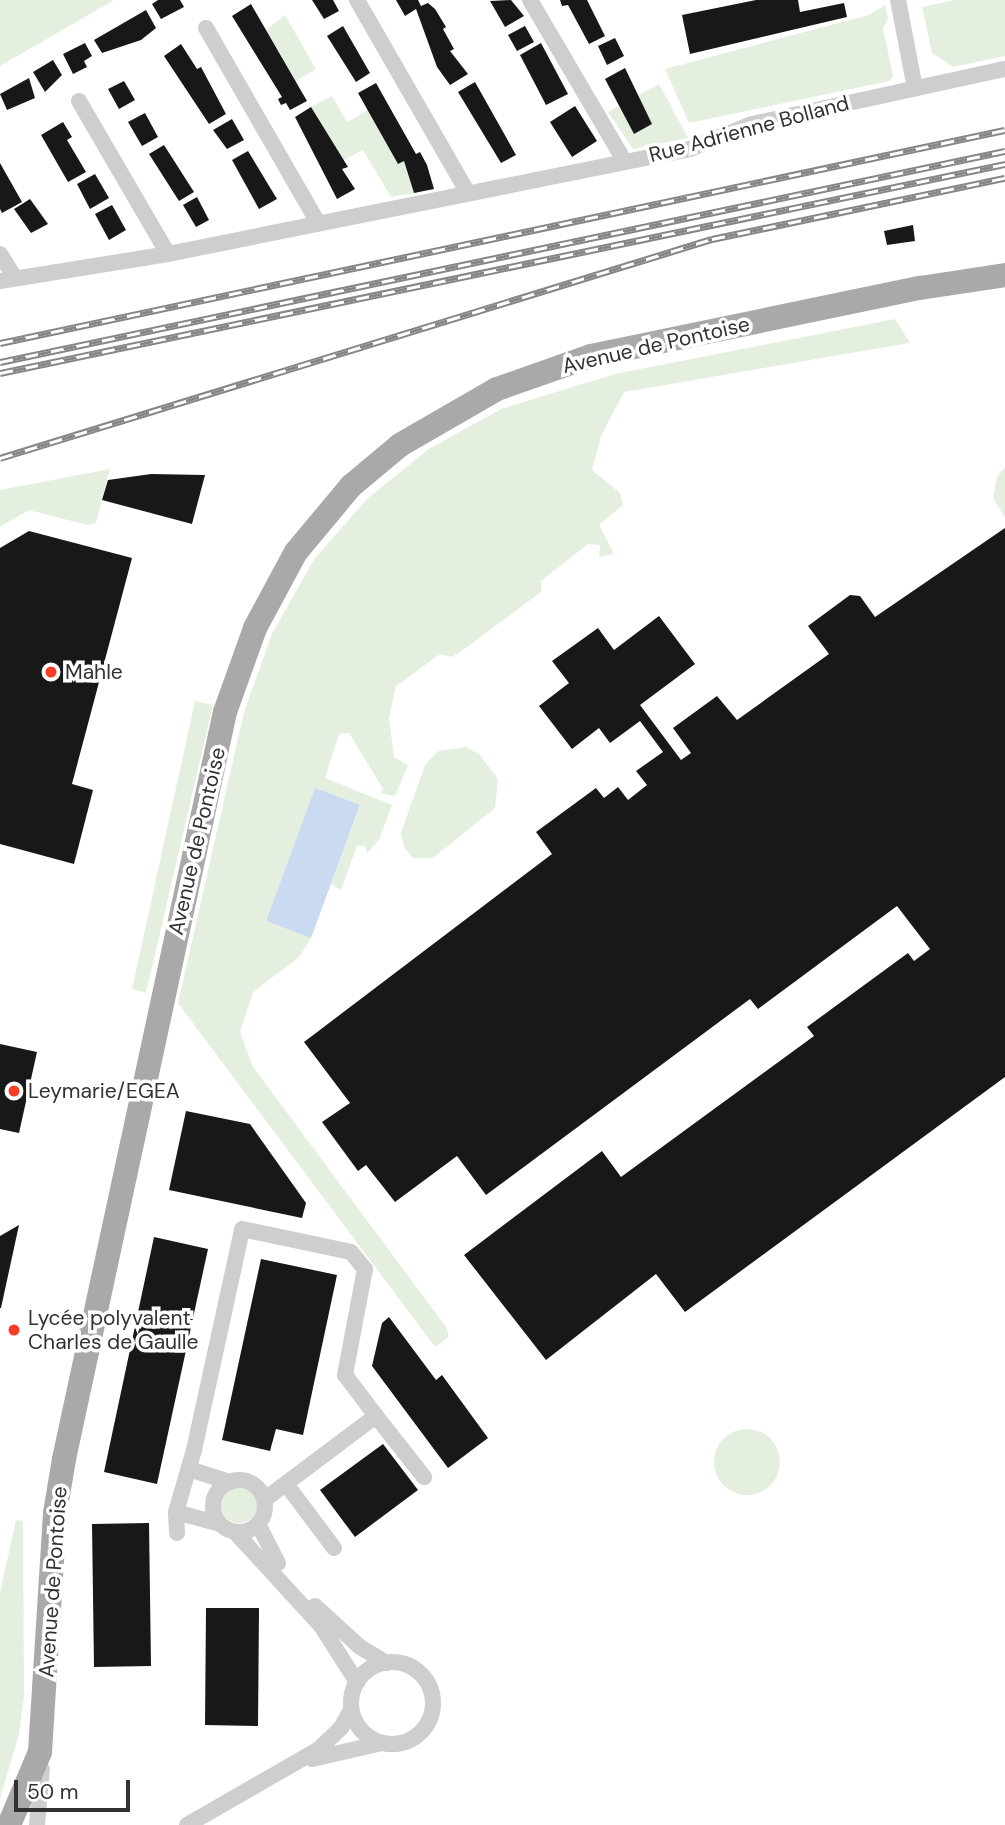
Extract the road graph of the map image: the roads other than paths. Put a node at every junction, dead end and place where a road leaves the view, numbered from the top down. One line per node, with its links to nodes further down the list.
1 (357, 0): 9 (street)
2 (530, 0): 8 (street, Rue Adrienne Bolland)
3 (898, 0): 6 (street)
4 (206, 28): 10 (street)
5 (1005, 69): 6 (street, Rue Adrienne Bolland)
6 (915, 88): 8 (street, Rue Adrienne Bolland)
7 (79, 101): 12 (street)
8 (624, 160): 9 (street, Rue Adrienne Bolland)
9 (467, 191): 10 (street, Rue Adrienne Bolland)
10 (318, 223): 12 (street, Rue Adrienne Bolland)
11 (0, 254): 15 (street, Rue Adrienne Bolland)
12 (168, 254): 15 (street, Rue Adrienne Bolland)
13 (1005, 262): 16 (main road, Avenue de Pontoise)
14 (1005, 275): 16 (main road, Avenue de Pontoise)
15 (8, 279)
16 (920, 288): 33 (main road, Avenue de Pontoise)
17 (376, 1416): 18 (street); 19 (street); 21 (street)
18 (188, 1469): 20 (street); 23 (street)
19 (424, 1477)
20 (230, 1482): 22 (street); 24 (street)
21 (286, 1483): 22 (street); 28 (street)
22 (264, 1500): 25 (street)
23 (176, 1512): 24 (street); 26 (street)
24 (220, 1524): 27 (street)
25 (258, 1524): 27 (street); 29 (street)
26 (177, 1532)
27 (235, 1532): 30 (street)
28 (334, 1548)
29 (387, 1663): 30 (street); 32 (street)
30 (357, 1682): 31 (street)
31 (351, 1710): 32 (street); 34 (street)
32 (382, 1743): 34 (street)
33 (40, 1752): 35 (main road, Avenue de Pontoise); 36 (street)
34 (299, 1763): 37 (street)
35 (9, 1825)
36 (37, 1825)
37 (187, 1825)

